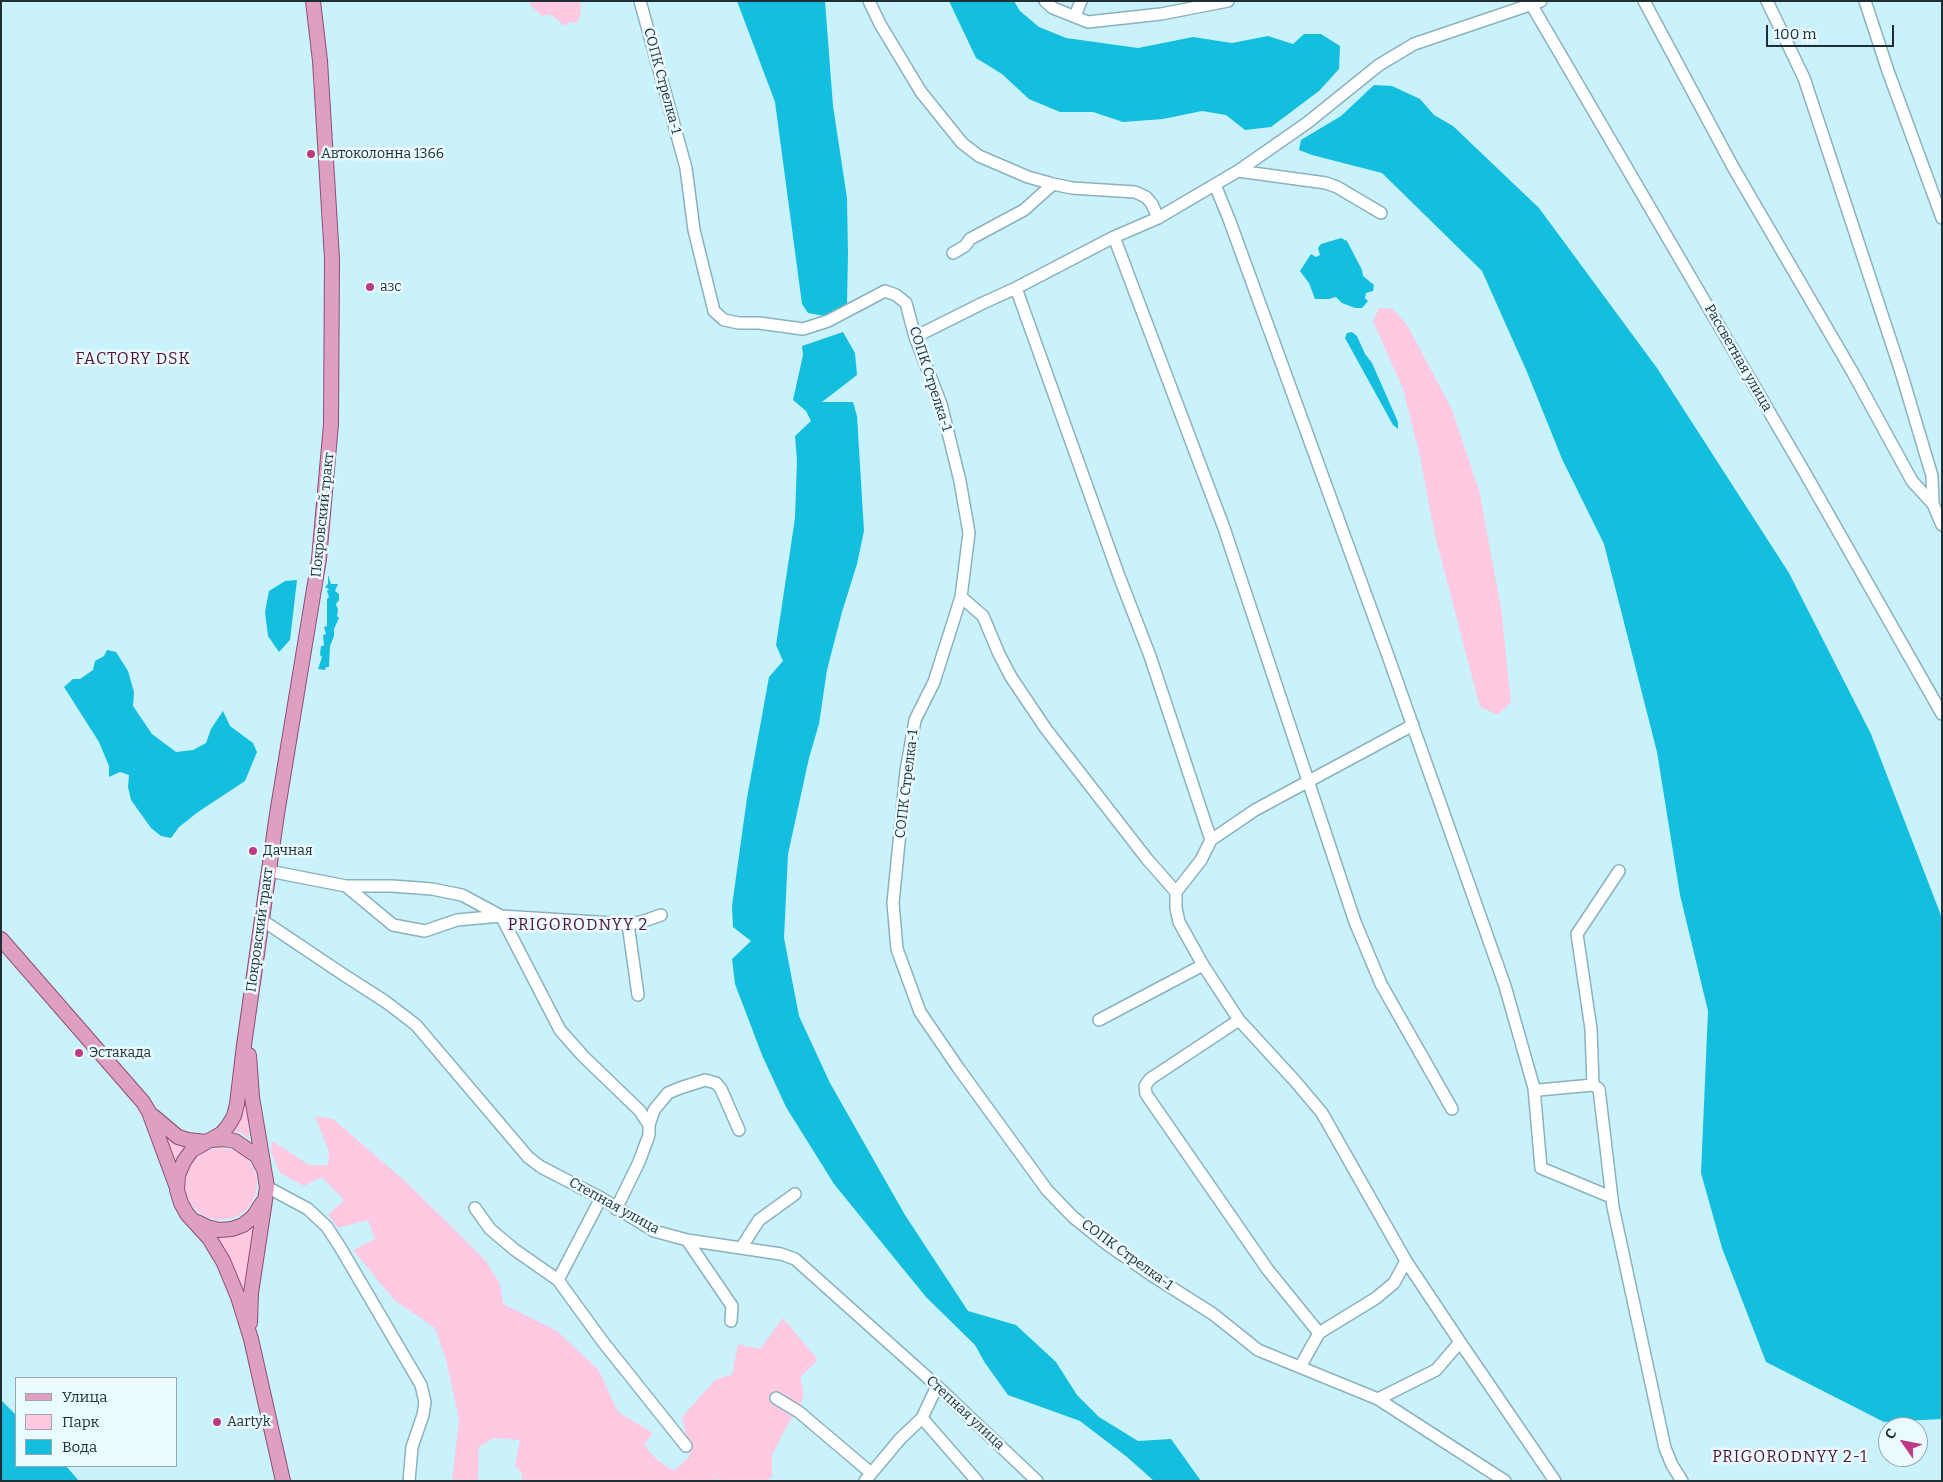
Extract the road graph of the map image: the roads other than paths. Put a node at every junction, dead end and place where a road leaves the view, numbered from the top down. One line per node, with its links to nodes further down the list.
1 (313, 1): 31 (main road, Покровский тракт)
2 (640, 1): 23 (street, СОПК Стрелка-1)
3 (870, 1): 15 (street)
4 (1045, 1): 13 (street)
5 (1081, 1): 13 (street)
6 (1166, 1): 12 (street)
7 (1228, 1): 12 (street)
8 (1644, 1): 24 (street)
9 (1767, 1): 24 (street)
10 (1865, 1): 19 (street)
11 (1536, 2): 14 (street); 27 (street, Рассветная улица)
12 (1161, 14): 13 (street)
13 (1075, 16)
14 (1238, 171): 16 (street); 17 (street)
15 (1053, 184): 18 (street); 21 (street)
16 (1215, 185): 18 (street); 28 (street)
17 (1381, 213)
18 (1158, 218): 20 (street)
19 (1942, 218)
20 (1114, 237): 22 (street); 29 (street)
21 (953, 253)
22 (1016, 288): 23 (street); 30 (street)
23 (915, 337): 26 (street, СОПК Стрелка-1)
24 (1933, 504): 25 (street)
25 (1942, 525)
26 (961, 597): 34 (street); 69 (street, СОПК Стрелка-1)
27 (1942, 714)
28 (1412, 725): 29 (street); 46 (street)
29 (1308, 782): 30 (street); 47 (street)
30 (1211, 840): 34 (street)
31 (269, 871): 33 (street); 37 (main road, Покровский тракт)
32 (1619, 871): 45 (street)
33 (346, 886): 36 (street); 36 (street)
34 (1176, 892): 40 (street)
35 (661, 915): 38 (street)
36 (501, 916): 38 (street); 49 (street)
37 (262, 920): 44 (main road, Покровский тракт); 57 (street, Степная улица)
38 (628, 924): 41 (street)
39 (1, 939): 48 (main road)
40 (1203, 964): 42 (street); 43 (street)
41 (638, 995)
42 (1099, 1020)
43 (1239, 1020): 63 (street); 66 (street)
44 (247, 1024): 51 (main road); 52 (main road)
45 (1593, 1085): 46 (street); 56 (street)
46 (1534, 1088): 56 (street)
47 (1452, 1110)
48 (149, 1112): 51 (main road); 53 (main road)
49 (648, 1125): 50 (street); 59 (street)
50 (739, 1130)
51 (208, 1141): 52 (main road); 53 (main road)
52 (264, 1168): 54 (main road)
53 (178, 1190): 60 (main road)
54 (266, 1192): 60 (main road); 67 (main road); 77 (street)
55 (795, 1194): 62 (street)
56 (1611, 1196): 82 (street)
57 (601, 1198): 59 (street, Степная улица); 64 (street)
58 (475, 1208): 64 (street)
59 (616, 1209): 61 (street, Степная улица)
60 (187, 1214): 67 (main road)
61 (687, 1240): 62 (street, Степная улица); 65 (street)
62 (741, 1248): 70 (street, Степная улица)
63 (1406, 1261): 66 (street); 68 (street)
64 (558, 1280): 74 (street)
65 (731, 1321)
66 (1319, 1334): 69 (street)
67 (251, 1339): 76 (main road)
68 (1460, 1342): 72 (street); 81 (street)
69 (1300, 1367): 72 (street, СОПК Стрелка-1)
70 (937, 1386): 73 (street); 79 (street, Степная улица)
71 (776, 1398): 75 (street)
72 (1378, 1399): 80 (street, СОПК Стрелка-1)
73 (922, 1418): 75 (street); 78 (street)
74 (686, 1446)
75 (868, 1477)
76 (283, 1481)
77 (409, 1481)
78 (977, 1481)
79 (1037, 1481)
80 (1505, 1481)
81 (1555, 1481)
82 (1682, 1481)

